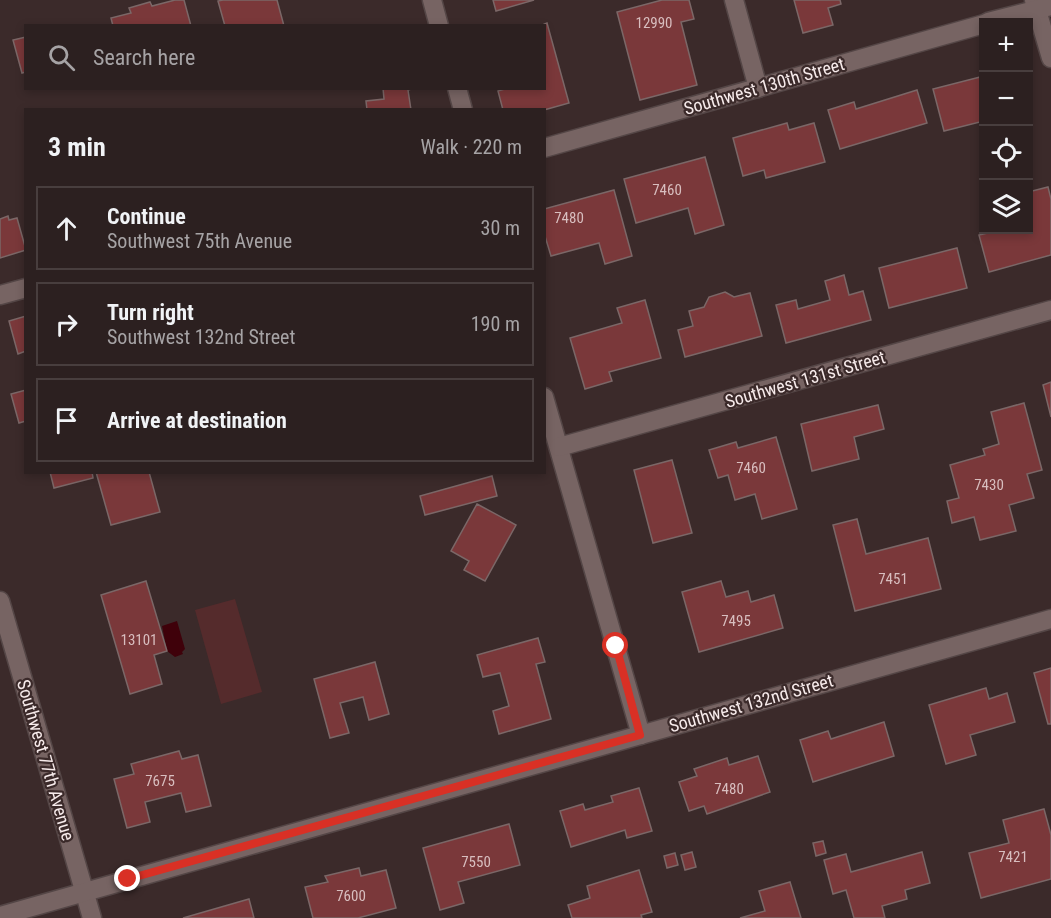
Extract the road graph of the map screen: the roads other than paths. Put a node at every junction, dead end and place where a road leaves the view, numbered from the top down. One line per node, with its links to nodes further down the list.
1 (432, 0): 5 (street)
2 (734, 0): 8 (street)
3 (1041, 5): 4 (street); 7 (street)
4 (1000, 18)
5 (438, 24)
6 (979, 25): 8 (street, Southwest 130th Street)
7 (1051, 58)
8 (759, 88): 11 (street, Southwest 130th Street)
9 (458, 90): 10 (street)
10 (462, 108)
11 (546, 147)
12 (24, 289): 13 (street)
13 (0, 295)
14 (1051, 310): 16 (street, Southwest 131st Street)
15 (546, 404): 16 (street)
16 (559, 447): 19 (street)
17 (0, 602): 20 (street, Southwest 77th Avenue)
18 (1051, 619): 19 (street, Southwest 132nd Street)
19 (640, 735): 20 (street, Southwest 132nd Street)
20 (84, 892): 21 (street, Southwest 132nd Street); 22 (street, Southwest 77th Avenue)
21 (0, 916)
22 (92, 918)

